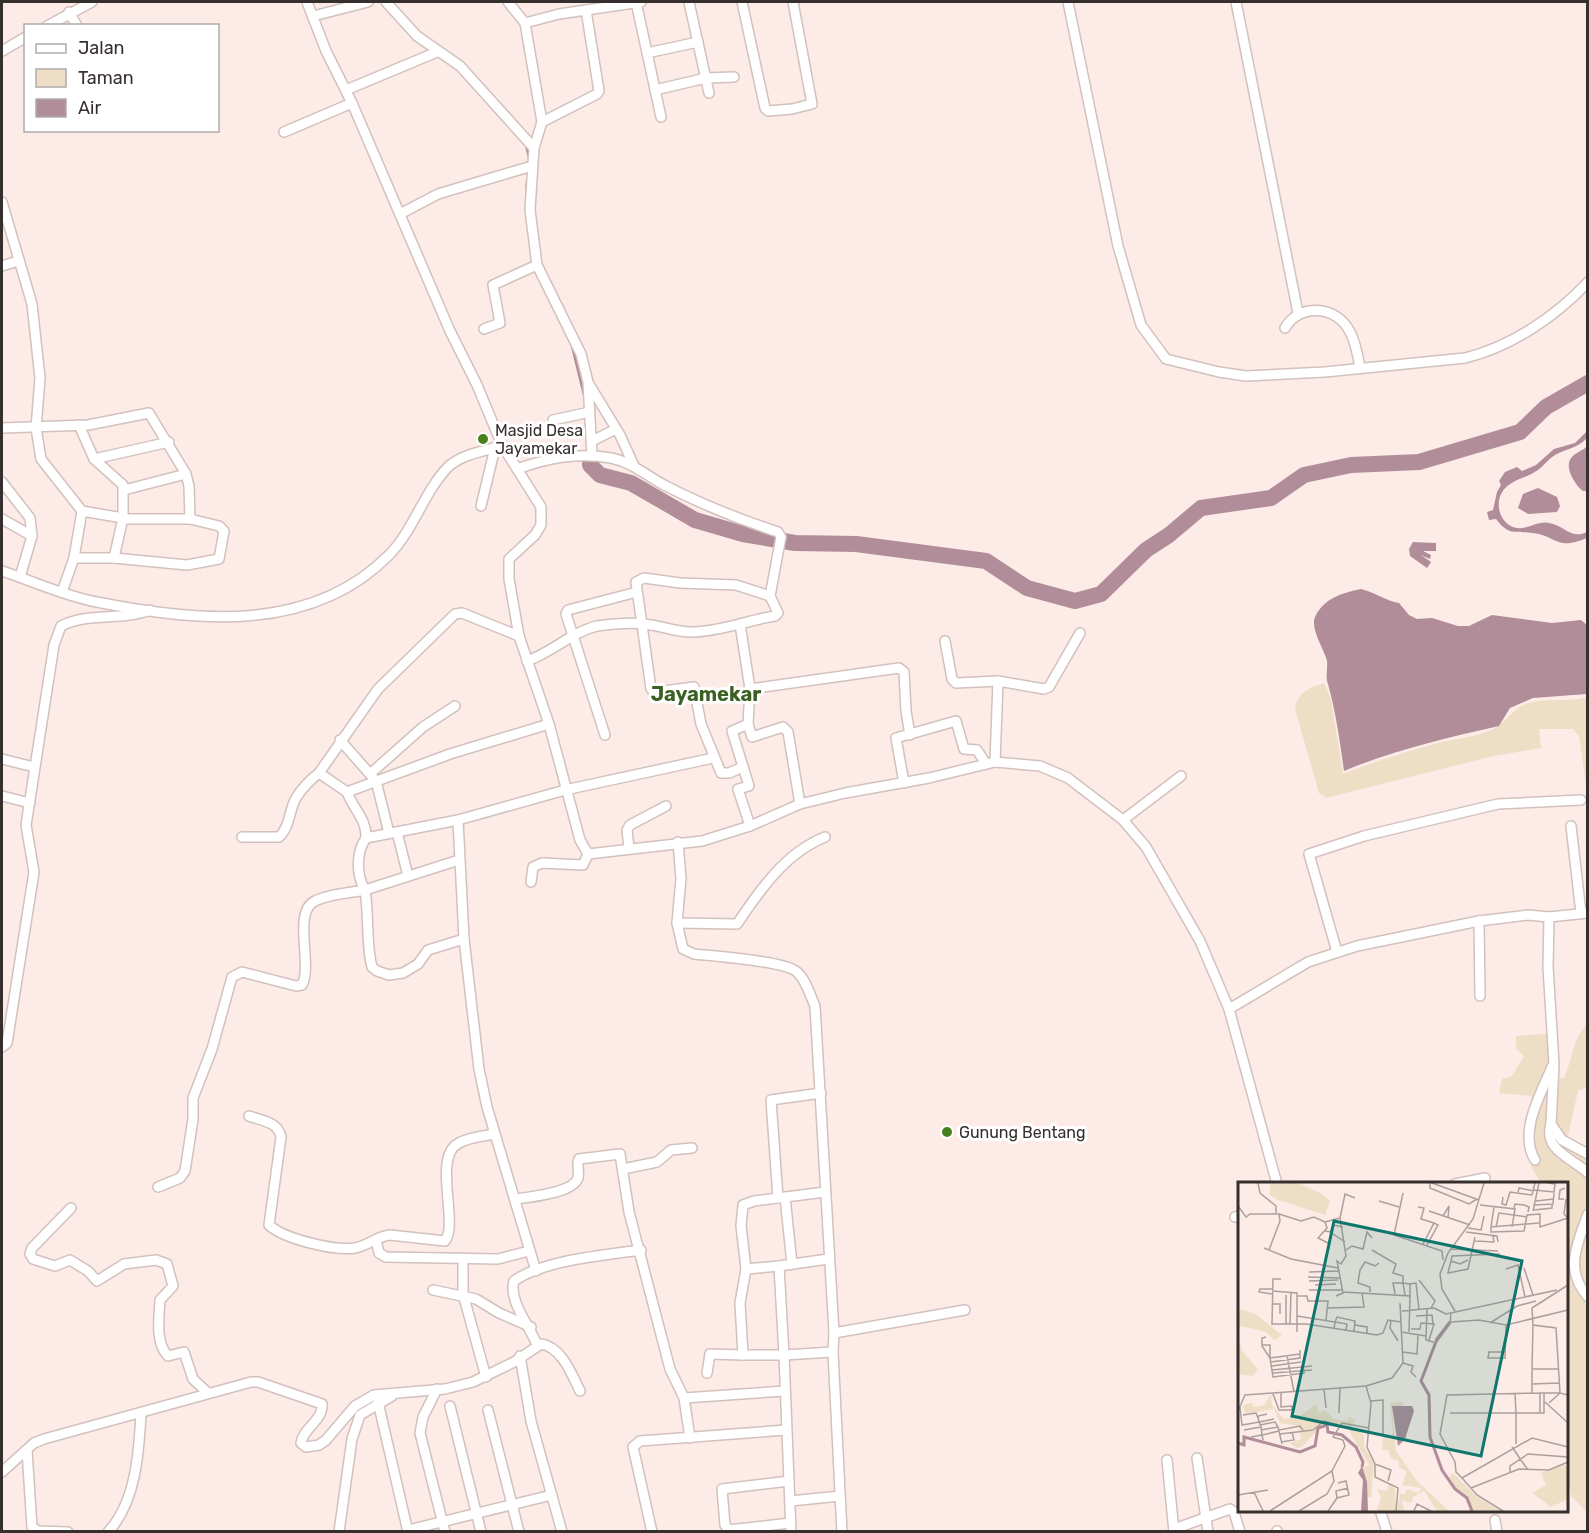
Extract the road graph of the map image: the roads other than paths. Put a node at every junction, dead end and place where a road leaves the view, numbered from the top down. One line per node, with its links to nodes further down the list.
1 (92, 2): 13 (street)
2 (307, 2): 14 (street)
3 (368, 2): 14 (street)
4 (387, 2): 21 (street)
5 (508, 2): 15 (street)
6 (639, 2): 12 (street); 22 (street)
7 (689, 2): 19 (street)
8 (742, 2): 9 (street)
9 (793, 2)
10 (1068, 2): 43 (street)
11 (1236, 2): 40 (street)
12 (586, 10): 15 (street); 30 (street)
13 (69, 12): 16 (street); 17 (street)
14 (313, 16): 25 (street)
15 (525, 23): 30 (street)
16 (50, 24)
17 (76, 24)
18 (24, 39): 20 (street)
19 (698, 42): 22 (street); 24 (street)
20 (2, 51)
21 (436, 52): 25 (street); 32 (street)
22 (647, 53): 26 (street)
23 (734, 77): 24 (street)
24 (706, 78): 26 (street); 27 (street)
25 (346, 90): 28 (street)
26 (655, 90): 29 (street)
27 (709, 93)
28 (352, 103): 31 (street); 35 (street)
29 (661, 117)
30 (542, 122): 32 (street)
31 (284, 132)
32 (534, 148): 33 (street)
33 (532, 166): 35 (street); 37 (street)
34 (2, 202): 36 (street)
35 (400, 214): 53 (street)
36 (18, 261): 38 (street); 49 (street)
37 (537, 265): 42 (street); 44 (street)
38 (2, 266)
39 (1587, 282): 43 (street)
40 (1299, 313): 41 (street); 43 (street)
41 (1285, 328)
42 (484, 329)
43 (1360, 369)
44 (588, 382): 45 (street); 50 (street)
45 (590, 412): 46 (street); 51 (street)
46 (553, 420)
47 (80, 425): 49 (street); 52 (street); 55 (street)
48 (2, 428): 49 (street)
49 (36, 428): 62 (street)
50 (616, 429): 51 (street); 56 (street)
51 (592, 441): 54 (street)
52 (169, 442): 55 (street); 58 (street)
53 (499, 446): 57 (street); 61 (street); 74 (street)
54 (592, 456): 56 (street); 57 (street)
55 (94, 459): 60 (street)
56 (634, 466): 73 (street)
57 (517, 469): 78 (street)
58 (186, 474): 60 (street); 65 (street)
59 (2, 482): 66 (street)
60 (124, 490): 63 (street)
61 (481, 506)
62 (82, 511): 63 (street); 67 (street)
63 (123, 518): 65 (street); 68 (street)
64 (2, 519): 66 (street)
65 (190, 519): 68 (street)
66 (32, 536): 70 (street)
67 (74, 558): 68 (street); 71 (street)
68 (114, 558)
69 (2, 571): 70 (street)
70 (20, 577): 71 (street)
71 (63, 592): 74 (street)
72 (637, 592): 73 (street); 75 (street); 79 (street)
73 (770, 596): 76 (street)
74 (152, 609): 95 (street)
75 (642, 623): 76 (street); 79 (street); 90 (street)
76 (740, 624): 83 (street)
77 (1080, 633): 82 (street)
78 (519, 636): 81 (street); 89 (street)
79 (572, 637): 81 (street); 87 (street)
80 (945, 641): 82 (street)
81 (527, 661): 85 (street)
82 (998, 681): 93 (street)
83 (750, 689): 86 (street); 88 (street)
84 (455, 706): 92 (street)
85 (549, 724): 97 (street); 101 (street)
86 (748, 724): 94 (street); 106 (street)
87 (605, 735)
88 (910, 735): 93 (street); 100 (street)
89 (340, 740): 96 (street); 99 (street)
90 (713, 758): 94 (street); 101 (street)
91 (2, 759): 95 (street)
92 (388, 759): 97 (street); 99 (street)
93 (990, 763): 100 (street); 108 (street)
94 (743, 766): 110 (street)
95 (34, 767): 105 (street)
96 (319, 773): 102 (street); 113 (street)
97 (398, 774): 99 (street)
98 (1180, 776): 108 (street)
99 (373, 778): 102 (street); 112 (street)
100 (904, 783): 106 (street)
101 (565, 790): 109 (street); 118 (street)
102 (347, 792): 115 (street)
103 (2, 796): 105 (street)
104 (1581, 800): 128 (street)
105 (30, 803): 131 (street)
106 (801, 804): 110 (street)
107 (666, 806): 117 (street)
108 (1123, 819): 130 (street)
109 (458, 820): 112 (street); 119 (street)
110 (750, 826): 116 (street)
111 (1571, 826): 123 (street)
112 (393, 833): 115 (street); 120 (street)
113 (242, 837)
114 (825, 837): 126 (street)
115 (366, 838): 122 (street)
116 (678, 842): 117 (street); 126 (street)
117 (629, 848): 118 (street)
118 (588, 854): 121 (street)
119 (459, 860): 120 (street); 127 (street)
120 (408, 876): 122 (street)
121 (531, 882)
122 (365, 890): 127 (street); 145 (street)
123 (1584, 913): 124 (street)
124 (1549, 917): 125 (street); 132 (street)
125 (1479, 921): 128 (street); 129 (street)
126 (677, 923): 133 (street)
127 (464, 939): 136 (street)
128 (1337, 952): 130 (street)
129 (1480, 996)
130 (1228, 1010): 143 (street)
131 (2, 1047)
132 (1554, 1064): 135 (street); 139 (street)
133 (821, 1093): 146 (street); 147 (street)
134 (249, 1116): 151 (street)
135 (1551, 1124): 138 (street); 141 (street)
136 (495, 1134): 148 (street); 151 (street)
137 (692, 1148): 140 (street)
138 (1587, 1154)
139 (1535, 1160)
140 (623, 1169): 148 (street); 152 (street)
141 (1587, 1173)
142 (1485, 1178): 144 (street)
143 (1276, 1182)
144 (1465, 1182)
145 (158, 1187)
146 (825, 1192): 147 (street); 155 (street)
147 (782, 1198): 156 (street); 158 (street)
148 (516, 1199): 153 (street)
149 (71, 1208): 176 (street)
150 (1587, 1214): 162 (street)
151 (376, 1240): 154 (street)
152 (641, 1250): 159 (street); 178 (street)
153 (529, 1251): 154 (street); 159 (street)
154 (463, 1258): 161 (street)
155 (828, 1259): 156 (street); 165 (street)
156 (792, 1264): 157 (street)
157 (779, 1266): 158 (street); 169 (street)
158 (746, 1269): 168 (street)
159 (536, 1271): 164 (street)
160 (434, 1290): 161 (street)
161 (463, 1294): 164 (street); 172 (street)
162 (1587, 1297)
163 (965, 1310): 165 (street)
164 (531, 1328): 166 (street)
165 (834, 1333): 167 (street)
166 (537, 1345): 170 (street); 174 (street)
167 (833, 1352): 169 (street); 191 (street)
168 (743, 1355): 169 (street); 171 (street)
169 (784, 1355): 175 (street)
170 (520, 1356): 172 (street); 190 (street)
171 (707, 1373)
172 (486, 1377): 173 (street)
173 (436, 1389): 177 (street); 198 (street)
174 (580, 1391)
175 (785, 1391): 178 (street); 183 (street)
176 (208, 1393): 177 (street); 182 (street)
177 (397, 1394): 179 (street)
178 (684, 1398): 184 (street)
179 (378, 1402): 201 (street); 204 (street)
180 (450, 1406): 195 (street)
181 (488, 1410): 193 (street)
182 (141, 1413): 185 (street); 203 (street)
183 (786, 1430): 184 (street); 189 (street)
184 (690, 1438): 208 (street)
185 (27, 1450): 188 (street); 202 (street)
186 (1197, 1458): 196 (street)
187 (1167, 1460): 200 (street)
188 (2, 1472)
189 (789, 1481): 192 (street); 199 (street)
190 (552, 1495): 193 (street); 207 (street)
191 (840, 1496): 192 (street); 209 (street)
192 (790, 1501): 199 (street)
193 (512, 1504): 195 (street); 206 (street)
194 (1381, 1512): 212 (street)
195 (476, 1513): 198 (street); 205 (street)
196 (1204, 1518): 200 (street); 210 (street); 211 (street)
197 (1495, 1521): 213 (street)
198 (444, 1527): 201 (street)
199 (790, 1527)
200 (1174, 1530)
201 (408, 1531)
202 (68, 1532)
203 (108, 1532)
204 (339, 1532)
205 (481, 1532)
206 (519, 1532)
207 (562, 1532)
208 (651, 1532)
209 (842, 1532)
210 (1208, 1532)
211 (1240, 1532)
212 (1387, 1532)
213 (1497, 1532)

